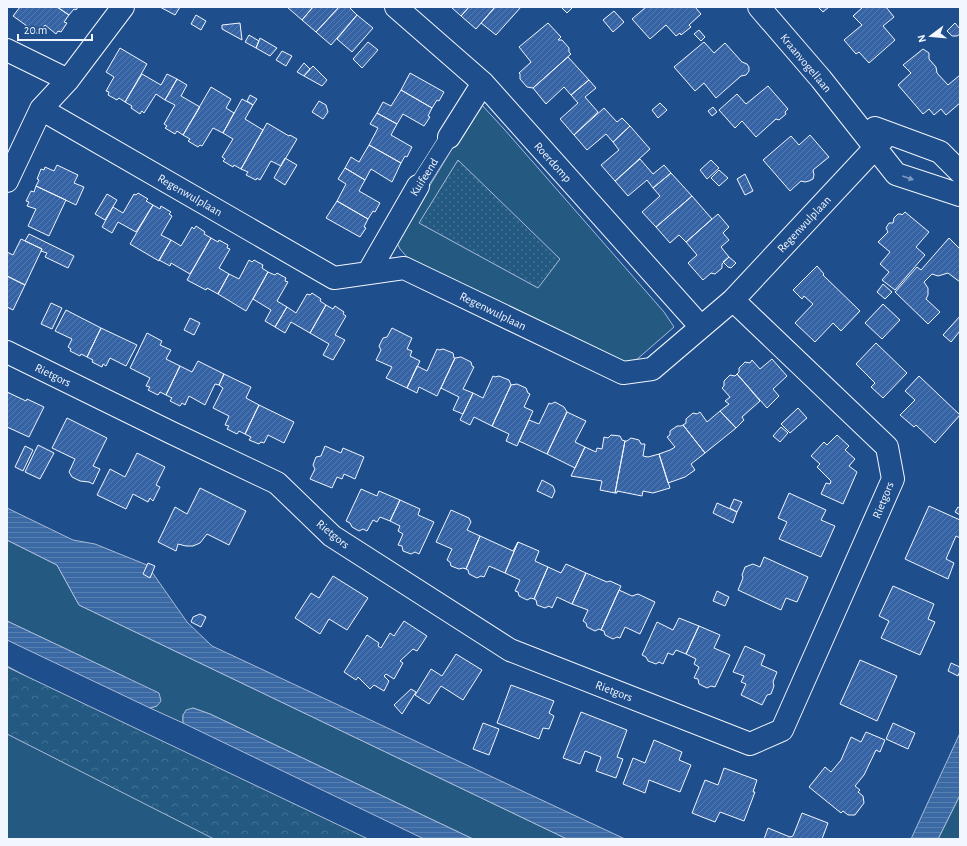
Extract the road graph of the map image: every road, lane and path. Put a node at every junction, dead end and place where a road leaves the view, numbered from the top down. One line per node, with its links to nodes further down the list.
1 (123, 7): 5 (street)
2 (396, 7): 6 (street, Roerdomp)
3 (758, 7): 9 (street, Kraanvogellaan)
4 (7, 50): 5 (street)
5 (68, 80): 7 (street)
6 (483, 83): 8 (street, Kuifeend); 16 (street, Roerdomp)
7 (41, 109): 11 (street); 14 (street, Regenwulplaan)
8 (449, 137): 12 (street, Kuifeend)
9 (882, 141): 10 (street, Kraanvogellaan); 13 (street, Kraanvogellaan, one-way to 13); 15 (street, Regenwulplaan)
10 (960, 172)
11 (7, 181)
12 (418, 186): 14 (street, Kuifeend)
13 (959, 194)
14 (368, 274): 16 (street, Regenwulplaan)
15 (733, 300): 16 (street, Regenwulplaan); 17 (street, Rietgors)
16 (700, 327)
17 (7, 352)

